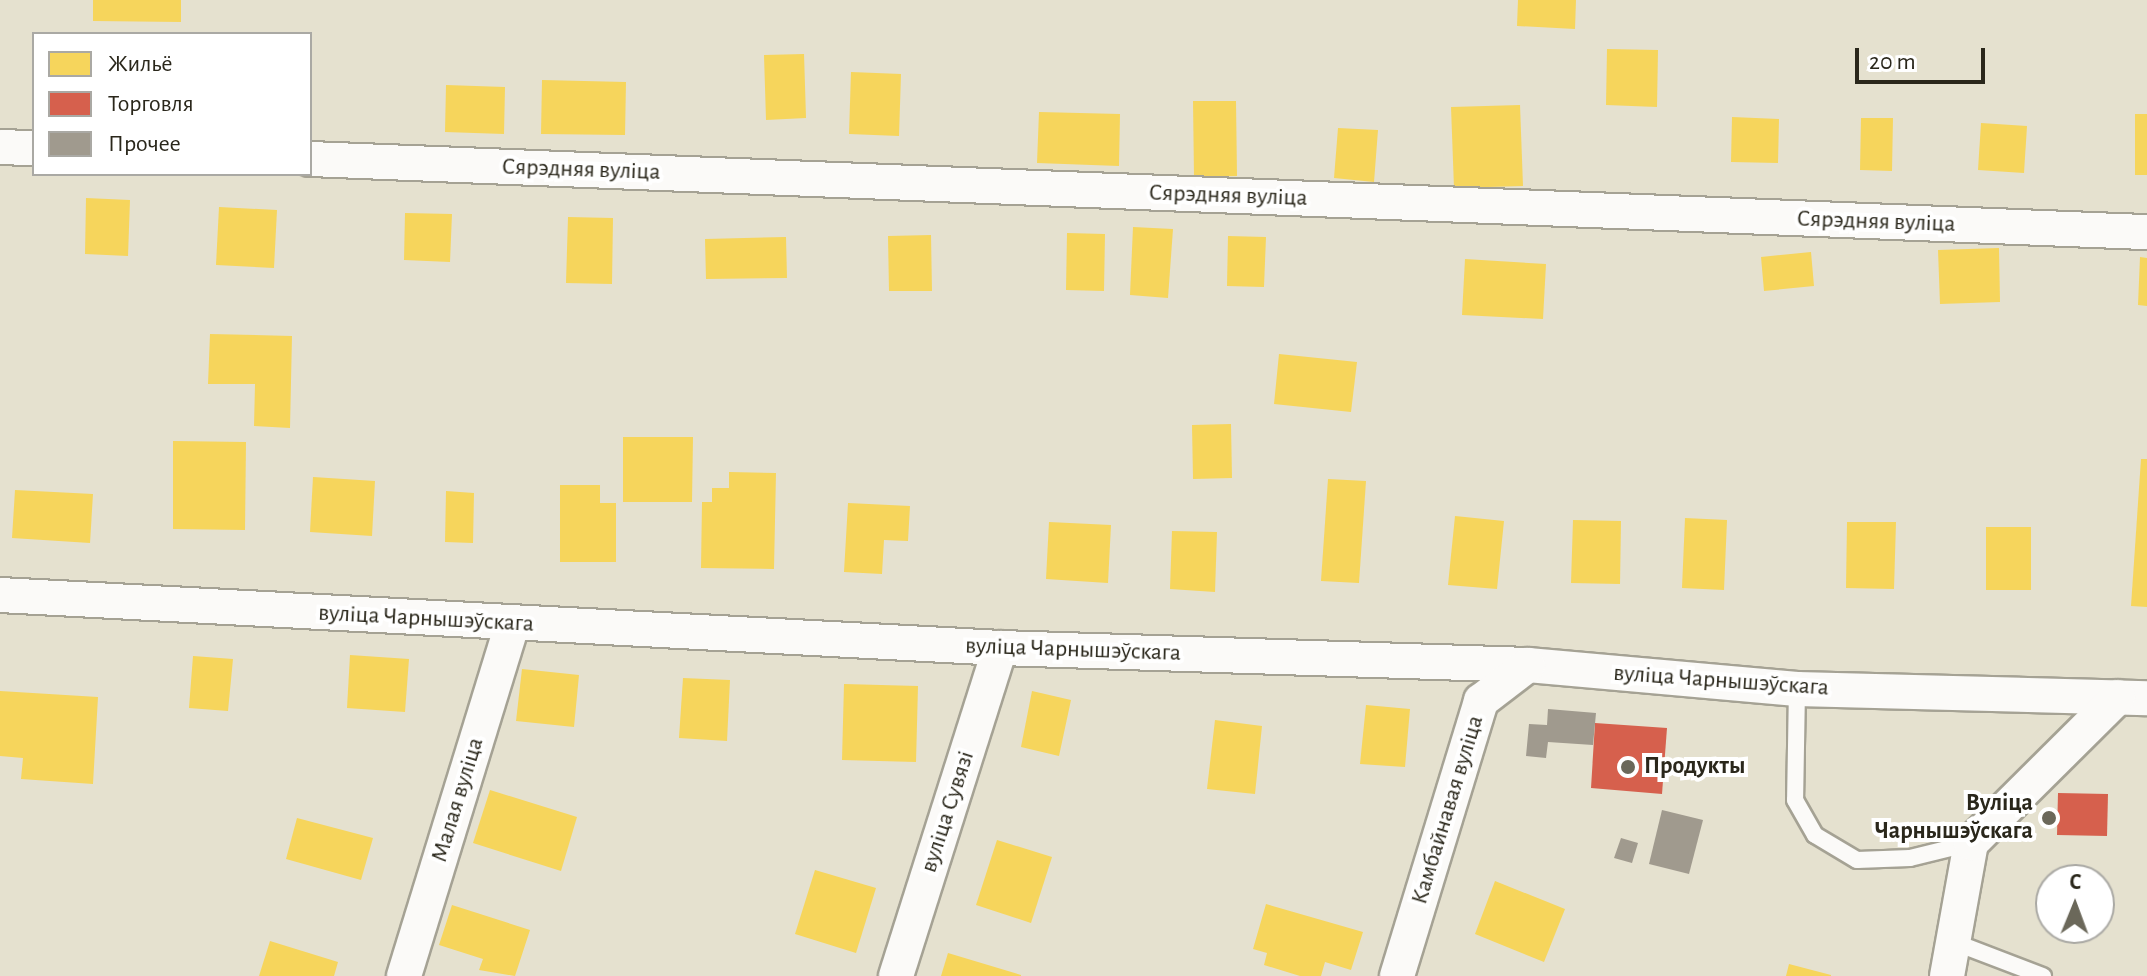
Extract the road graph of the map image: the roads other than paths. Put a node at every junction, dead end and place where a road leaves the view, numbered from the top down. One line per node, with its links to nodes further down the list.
1 (0, 147): 2 (street)
2 (32, 148)
3 (312, 159): 4 (street, Сярэдняя вуліца)
4 (2147, 232)
5 (0, 595): 6 (street, вуліца Чарнышэўскага)
6 (512, 624): 7 (street, вуліца Чарнышэўскага); 13 (street, Малая вуліца)
7 (1000, 648): 8 (street, вуліца Чарнышэўскага); 14 (street, вуліца Сувязі)
8 (1528, 665): 9 (street, вуліца Чарнышэўскага); 15 (street, Камбайнавая вуліца)
9 (1797, 689): 10 (street, вуліца Чарнышэўскага); 11 (lane)
10 (2133, 697): 11 (street)
11 (1971, 843): 12 (street)
12 (1959, 944): 16 (street); 17 (lane)
13 (404, 976)
14 (896, 976)
15 (1397, 976)
16 (1947, 976)
17 (2043, 976)

